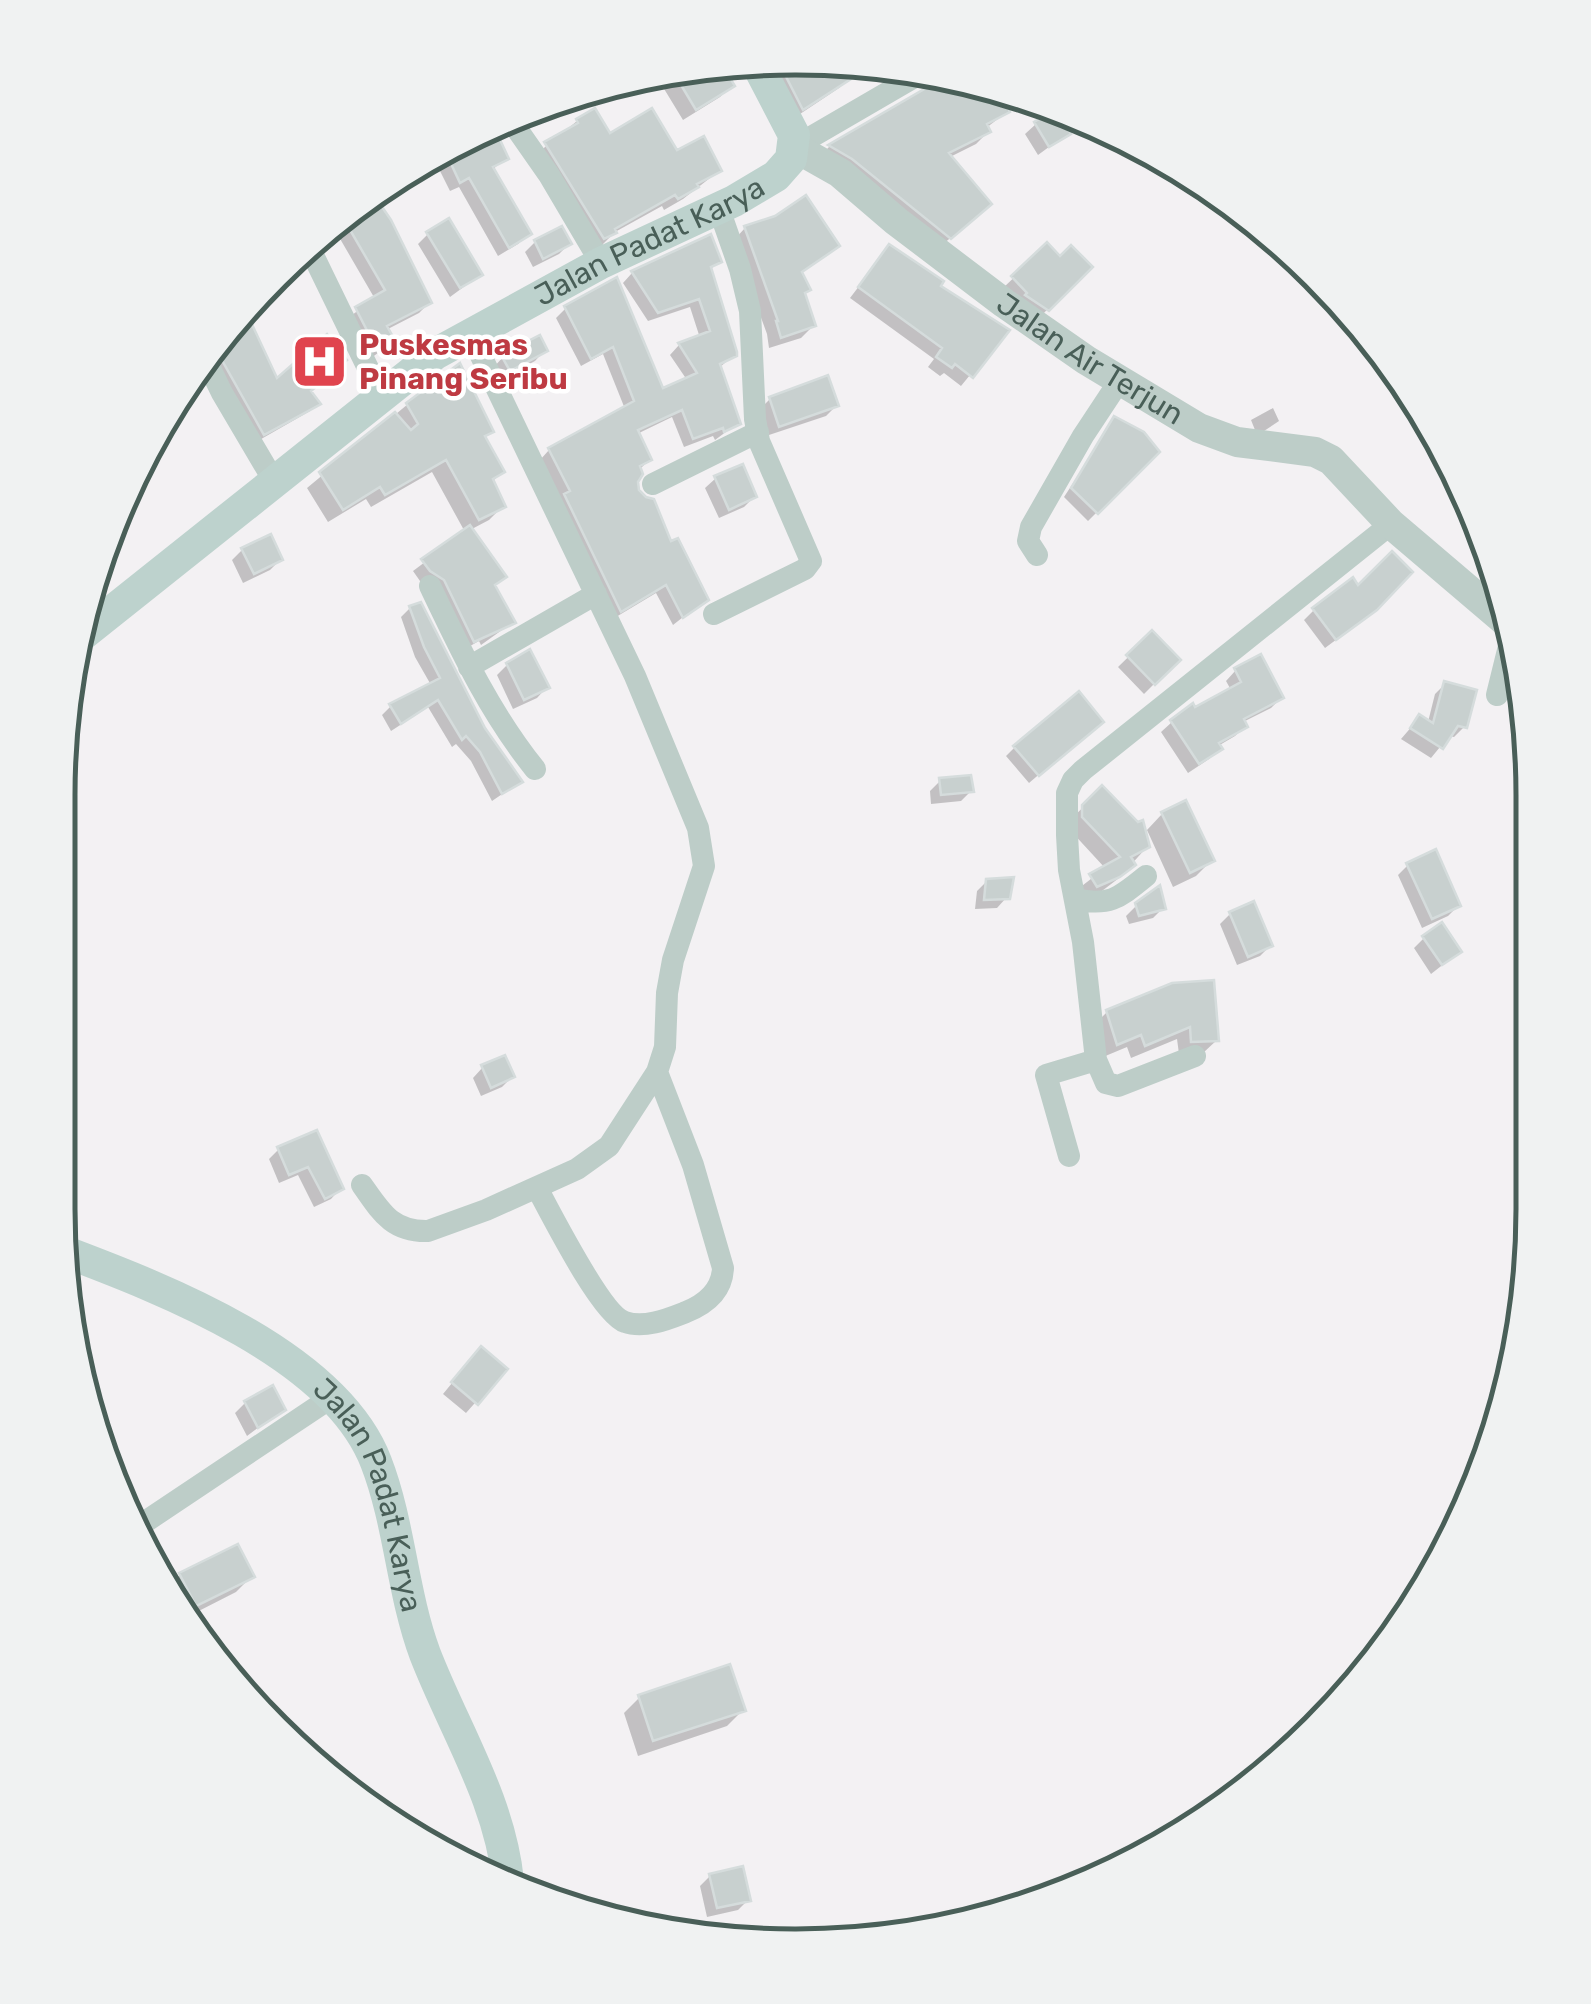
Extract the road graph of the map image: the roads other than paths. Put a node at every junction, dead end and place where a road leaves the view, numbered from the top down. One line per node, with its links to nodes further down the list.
1 (764, 76): 4 (main road)
2 (903, 83): 4 (street)
3 (518, 131): 7 (street)
4 (794, 147): 5 (main road, Jalan Padat Karya); 10 (street, Jalan Air Terjun)
5 (719, 208): 7 (main road, Jalan Padat Karya); 12 (street)
6 (315, 259): 11 (street)
7 (601, 264): 8 (main road, Jalan Padat Karya)
8 (470, 333): 11 (main road, Jalan Padat Karya); 18 (street)
9 (213, 372): 13 (street)
10 (1120, 380): 15 (street, Jalan Air Terjun); 16 (street)
11 (382, 395): 13 (main road, Jalan Padat Karya)
12 (758, 432): 14 (street); 20 (street)
13 (274, 481): 21 (main road, Jalan Padat Karya)
14 (653, 484)
15 (1391, 524): 19 (street, Jalan Air Terjun); 27 (street)
16 (1037, 555)
17 (430, 586): 23 (street)
18 (596, 594): 23 (street); 30 (street)
19 (1491, 610)
20 (714, 614)
21 (97, 624)
22 (1504, 665): 24 (street)
23 (469, 666): 25 (street)
24 (1497, 695)
25 (535, 769)
26 (1146, 876): 27 (street)
27 (1075, 899): 29 (street)
28 (1196, 1056): 29 (street)
29 (1096, 1060): 31 (street)
30 (657, 1072): 33 (street); 33 (street)
31 (1070, 1156)
32 (362, 1185): 33 (street)
33 (536, 1188)
34 (77, 1256): 35 (main road, Jalan Padat Karya)
35 (332, 1397): 36 (street); 37 (main road, Jalan Padat Karya)
36 (146, 1521)
37 (506, 1868)

